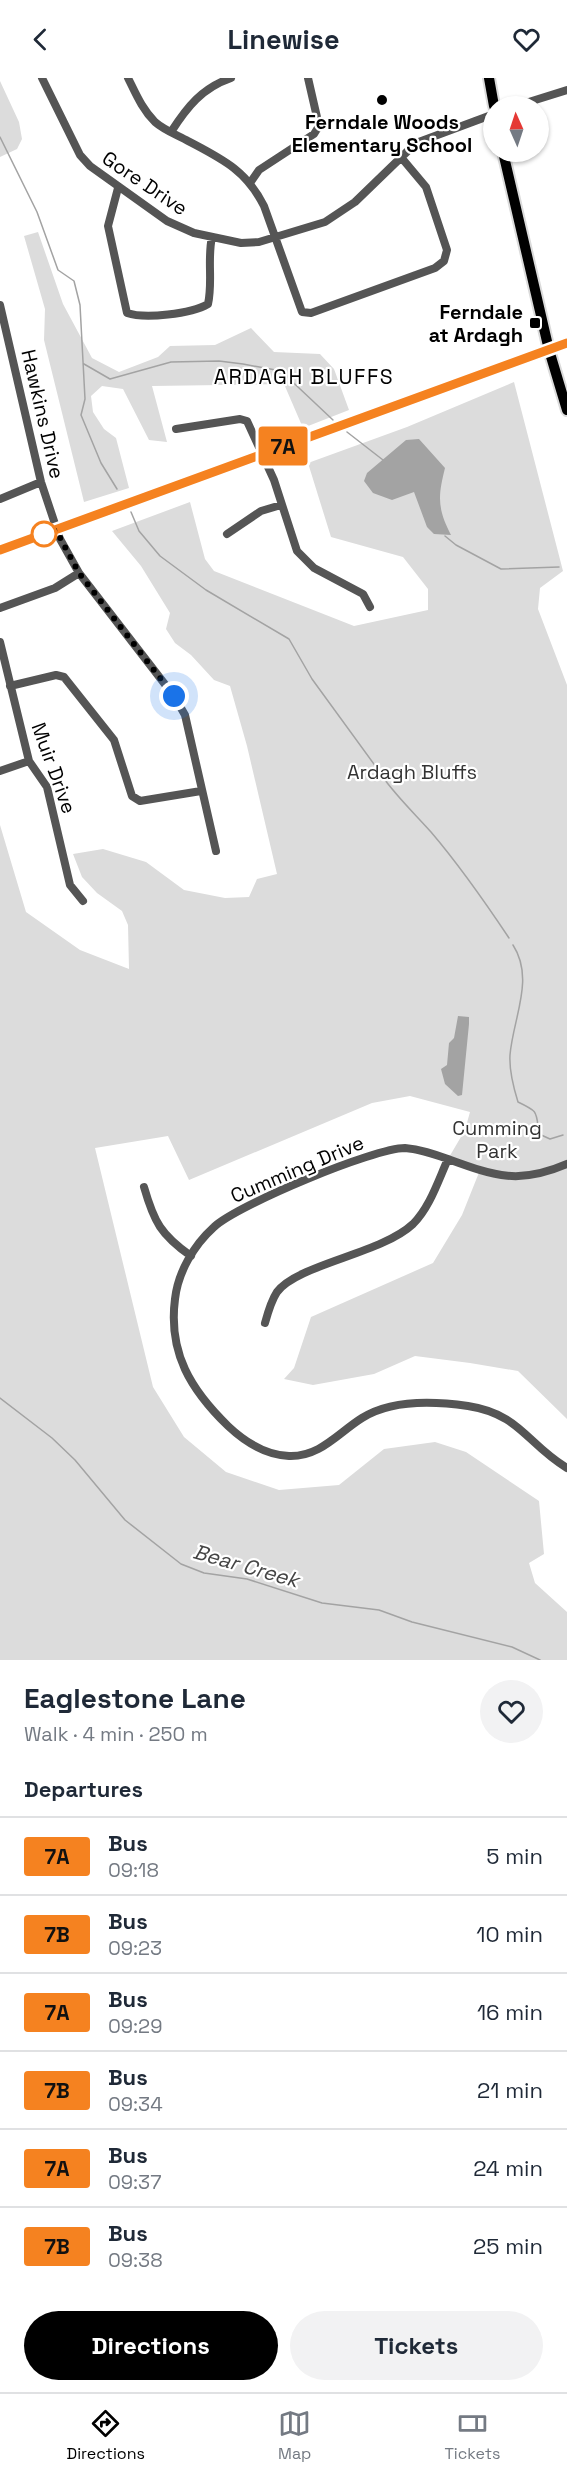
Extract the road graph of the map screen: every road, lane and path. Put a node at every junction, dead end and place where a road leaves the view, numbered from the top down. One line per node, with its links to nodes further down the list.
1 (42, 78): 14 (street, Gore Drive)
2 (128, 78): 10 (street)
3 (231, 78): 10 (street)
4 (308, 78): 13 (street)
5 (489, 78): 7 (main road)
6 (567, 90): 8 (street)
7 (492, 96)
8 (548, 96)
9 (483, 118): 11 (street, Gore Drive)
10 (171, 132): 13 (street)
11 (400, 156): 15 (street, Gore Drive); 15 (street)
12 (505, 162): 20 (main road)
13 (250, 183): 15 (street)
14 (118, 188): 16 (street, Gore Drive); 16 (street)
15 (275, 236): 16 (street, Gore Drive)
16 (212, 237)
17 (0, 305): 18 (street, Hawkins Drive)
18 (3, 331): 24 (street, Hawkins Drive)
19 (567, 343): 20 (street)
20 (549, 350): 21 (main road); 23 (street)
21 (567, 410)
22 (176, 429): 23 (street)
23 (260, 455): 26 (street); 27 (street)
24 (41, 482): 25 (street); 27 (street, Hawkins Drive)
25 (0, 499)
26 (281, 505): 28 (street); 31 (street)
27 (56, 530): 29 (street); 30 (street, Hawkins Drive)
28 (226, 534)
29 (0, 550)
30 (79, 573): 32 (street); 37 (street, Hawkins Drive)
31 (370, 607)
32 (0, 608)
33 (0, 642): 34 (street, Muir Drive)
34 (10, 686): 35 (street, Muir Drive); 37 (street)
35 (29, 761): 36 (street); 39 (street, Muir Drive)
36 (0, 771)
37 (201, 791): 38 (street, Hawkins Drive)
38 (216, 852)
39 (83, 901)
40 (448, 1159): 41 (street, Cumming Drive); 43 (street, Cumming Drive); 44 (street)
41 (567, 1164)
42 (144, 1187): 43 (street)
43 (191, 1256): 45 (street, Cumming Drive)
44 (265, 1323)
45 (567, 1468)

